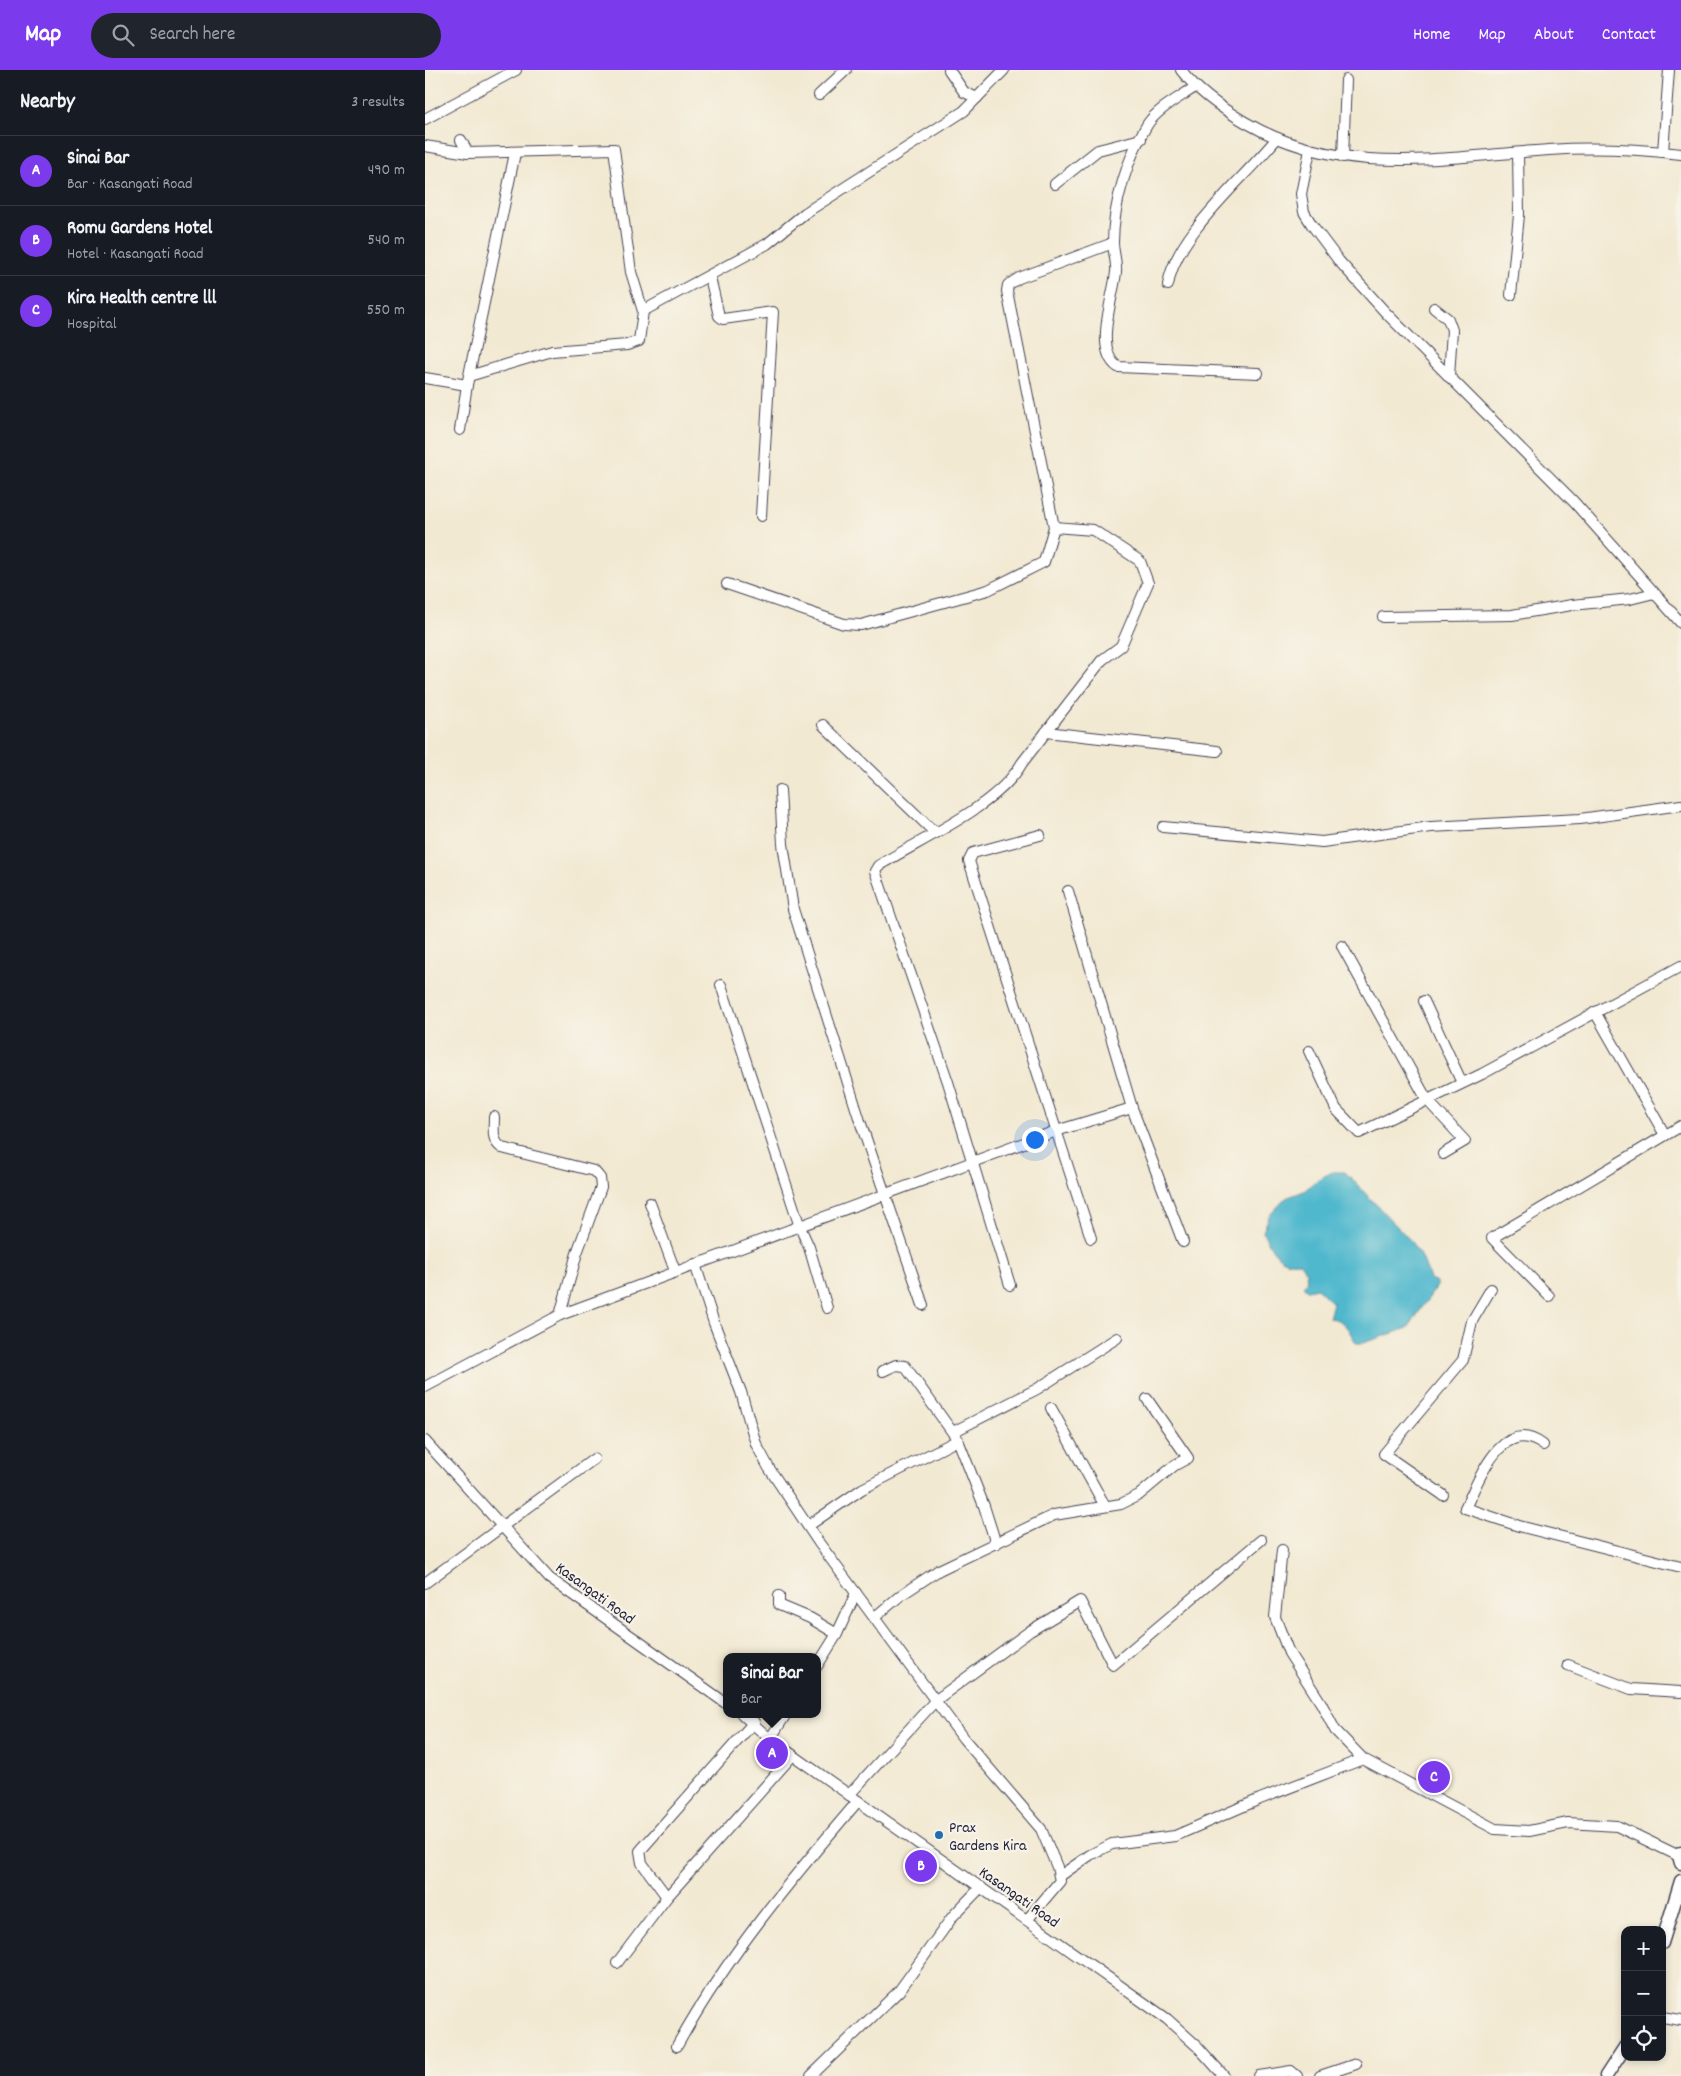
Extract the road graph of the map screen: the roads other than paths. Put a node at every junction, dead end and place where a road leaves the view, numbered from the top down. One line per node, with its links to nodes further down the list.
1 (516, 70): 11 (street)
2 (846, 70): 9 (street)
3 (949, 70): 10 (street)
4 (1004, 70): 10 (street)
5 (1181, 70): 8 (street)
6 (1669, 70): 18 (street)
7 (1347, 80): 22 (street)
8 (1195, 87): 12 (street); 13 (street)
9 (819, 95)
10 (977, 98): 25 (street)
11 (425, 119)
12 (1277, 138): 16 (street); 26 (street)
13 (1141, 139): 23 (street); 24 (street)
14 (461, 140): 19 (street)
15 (425, 146): 19 (street)
16 (1310, 150): 22 (street); 31 (street)
17 (1518, 152): 18 (street); 22 (street); 27 (street)
18 (1663, 152): 21 (street)
19 (469, 153): 20 (street)
20 (515, 153): 29 (street); 33 (street)
21 (1681, 154)
22 (1343, 157)
23 (1055, 184)
24 (1113, 243): 30 (street); 36 (street)
25 (710, 276): 29 (street); 35 (street)
26 (1168, 284)
27 (1511, 295)
28 (1434, 308): 31 (street)
29 (643, 311): 33 (street)
30 (1258, 373)
31 (1449, 377): 38 (street)
32 (425, 378): 33 (street)
33 (468, 380): 34 (street)
34 (460, 430)
35 (761, 516)
36 (1054, 527): 37 (street); 42 (street)
37 (727, 584)
38 (1654, 593): 39 (street); 40 (street)
39 (1383, 617)
40 (1681, 623)
41 (823, 725): 47 (street)
42 (1046, 732): 43 (street); 47 (street)
43 (1217, 751)
44 (780, 790): 65 (street)
45 (1681, 805): 46 (street)
46 (1163, 827)
47 (938, 832): 64 (street)
48 (1040, 835): 61 (street)
49 (1068, 891): 58 (street)
50 (1342, 946): 57 (street)
51 (1681, 966): 54 (street)
52 (721, 985): 67 (street)
53 (1424, 1001): 56 (street)
54 (1595, 1012): 56 (street); 62 (street)
55 (1309, 1051): 57 (street)
56 (1463, 1083): 57 (street)
57 (1427, 1100): 63 (street)
58 (1132, 1108): 61 (street); 69 (street)
59 (494, 1117): 77 (street)
60 (1681, 1126): 62 (street)
61 (1056, 1131): 64 (street); 68 (street)
62 (1665, 1135): 74 (street)
63 (1443, 1154)
64 (971, 1162): 65 (street); 72 (street)
65 (885, 1194): 67 (street); 75 (street)
66 (649, 1203): 71 (street)
67 (800, 1227): 70 (street); 76 (street)
68 (1091, 1238)
69 (1183, 1242)
70 (695, 1264): 71 (street); 89 (street)
71 (675, 1272): 77 (street)
72 (1010, 1284)
73 (1491, 1289): 87 (street)
74 (1549, 1296)
75 (923, 1305)
76 (827, 1308)
77 (560, 1315): 80 (street)
78 (1117, 1338): 83 (street)
79 (883, 1371): 83 (street)
80 (425, 1387)
81 (1147, 1399): 88 (street)
82 (1051, 1408): 88 (street)
83 (956, 1436): 89 (street); 92 (street)
84 (425, 1441): 90 (street, Kasangati Road)
85 (1543, 1446): 94 (street)
86 (594, 1459): 90 (street)
87 (1443, 1495)
88 (1105, 1506): 92 (street)
89 (808, 1526): 96 (street)
90 (503, 1528): 95 (street); 104 (street, Kasangati Road)
91 (1261, 1540): 103 (street)
92 (996, 1544): 98 (street)
93 (1282, 1550): 110 (street)
94 (1681, 1567)
95 (425, 1583)
96 (856, 1593): 98 (street); 99 (street)
97 (779, 1596): 99 (street)
98 (875, 1617): 103 (street)
99 (837, 1634): 100 (street)
100 (821, 1660)
101 (1568, 1665): 102 (street)
102 (1681, 1692)
103 (936, 1700): 111 (street); 113 (street)
104 (723, 1701)
105 (748, 1718): 107 (street, Kasangati Road)
106 (783, 1718): 108 (street)
107 (753, 1722): 108 (street, Kasangati Road); 116 (street)
108 (770, 1739): 109 (street, Kasangati Road)
109 (793, 1755): 111 (street, Kasangati Road); 116 (street)
110 (1363, 1759): 112 (street); 113 (street)
111 (853, 1798): 115 (street, Kasangati Road); 122 (street)
112 (1680, 1858)
113 (1060, 1876): 117 (street)
114 (1681, 1881): 118 (main road)
115 (981, 1887): 117 (street, Kasangati Road); 125 (street)
116 (667, 1896): 119 (street)
117 (1027, 1920): 126 (street, Kasangati Road)
118 (1666, 1930)
119 (617, 1963)
120 (1666, 2018): 121 (street)
121 (1681, 2020)
122 (677, 2046)
123 (1621, 2053): 130 (main road)
124 (1356, 2064): 129 (street)
125 (811, 2076)
126 (1223, 2076)
127 (1259, 2076): 128 (street)
128 (1297, 2076)
129 (1321, 2076)
130 (1606, 2076)

